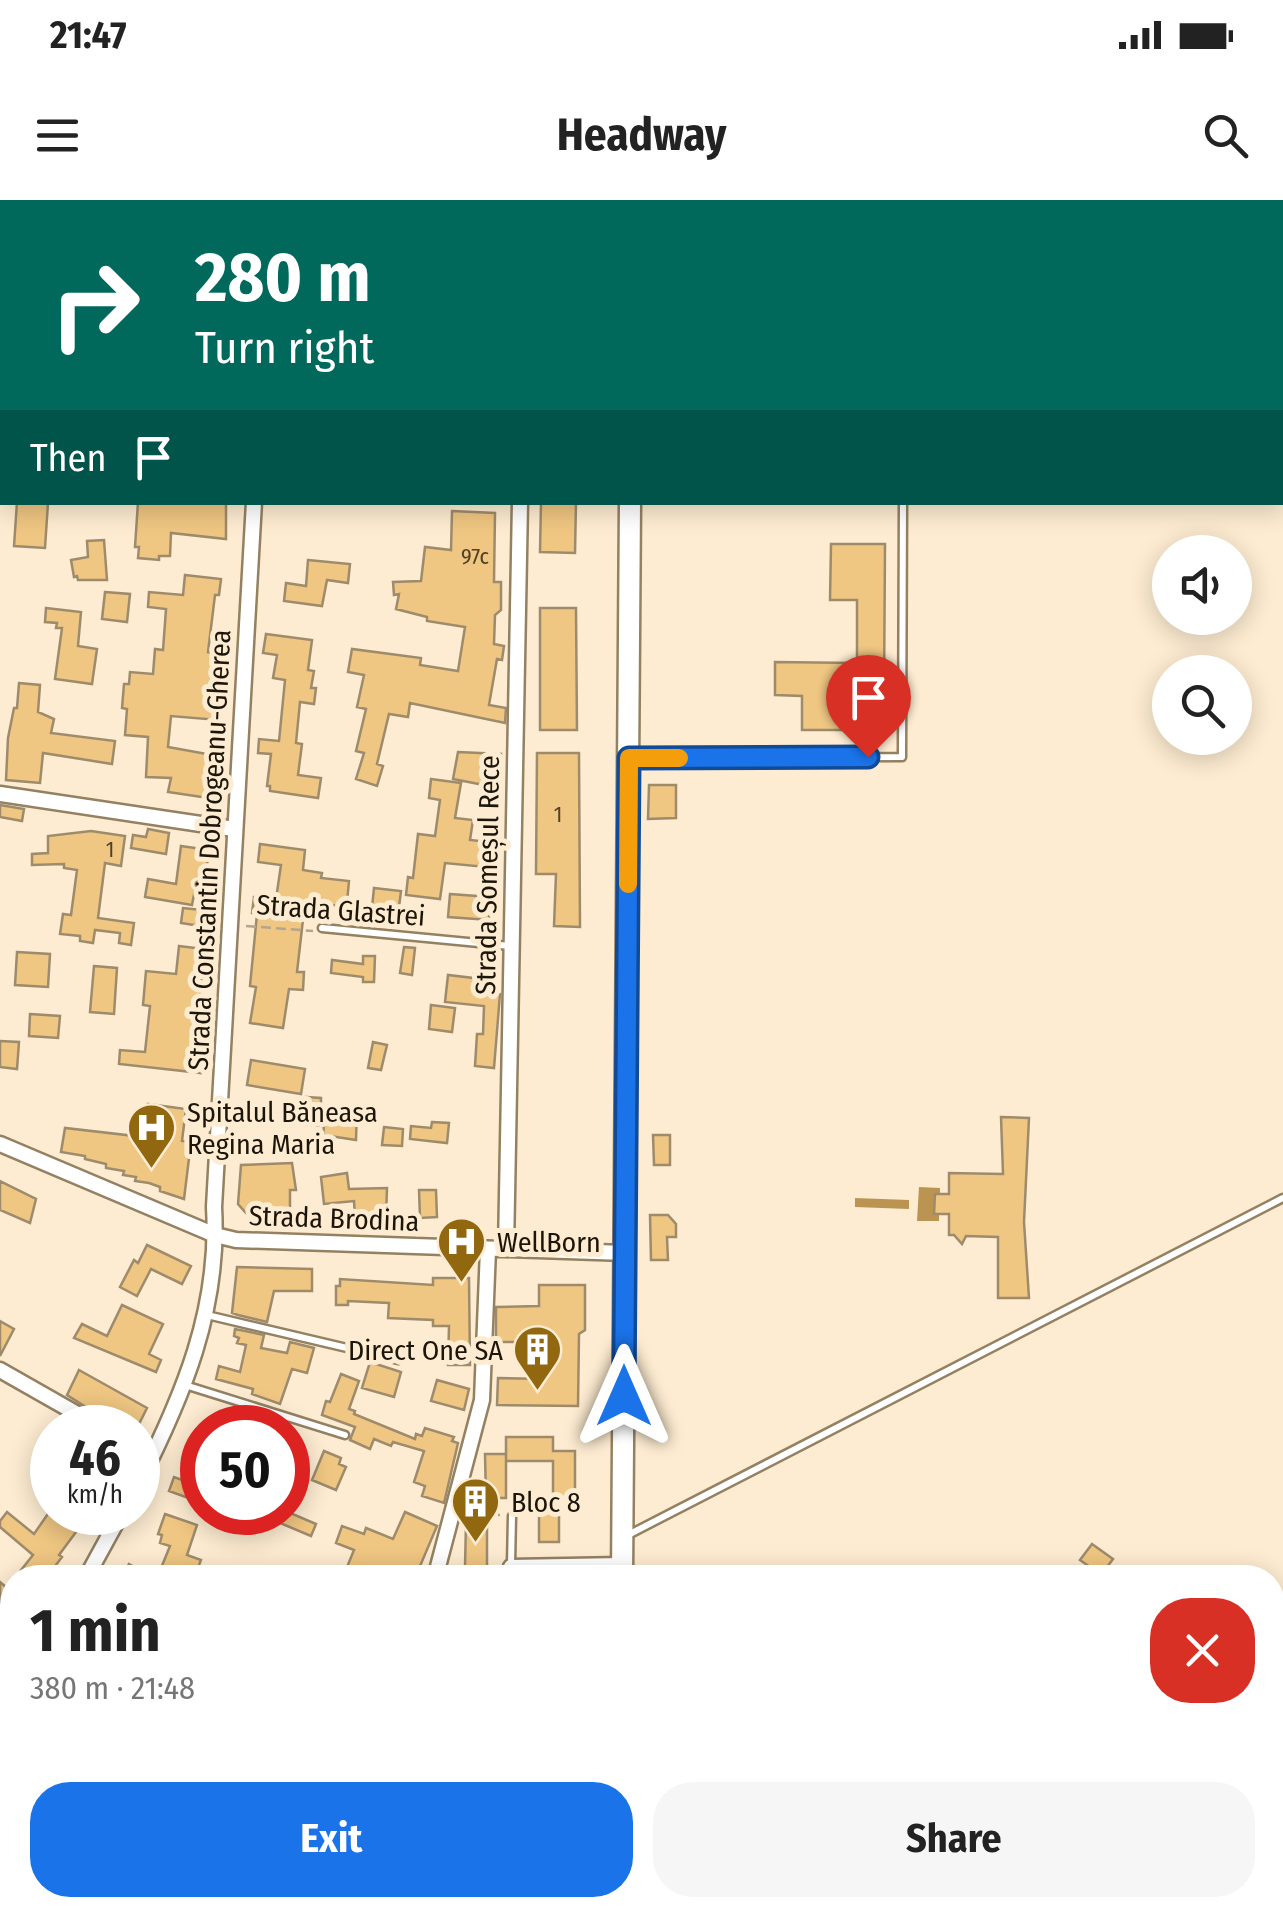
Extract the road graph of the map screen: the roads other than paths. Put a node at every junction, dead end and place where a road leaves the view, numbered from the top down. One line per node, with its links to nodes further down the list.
1 (254, 505): 7 (street, Strada Constantin Dobrogeanu-Gherea)
2 (520, 505): 9 (street, Strada Someșul Rece)
3 (630, 505): 5 (main road)
4 (903, 505): 5 (lane)
5 (629, 758): 15 (main road)
6 (0, 794): 7 (street)
7 (234, 829): 12 (street, Strada Constantin Dobrogeanu-Gherea)
8 (322, 928): 9 (lane, Strada Glastrei)
9 (510, 946): 14 (street, Strada Someșul Rece)
10 (0, 1144): 12 (street, Strada Brodina)
11 (1283, 1198): 25 (lane)
12 (215, 1235): 13 (street, Strada Brodina); 16 (street, Strada Constantin Dobrogeanu-Gherea)
13 (488, 1249): 14 (street, Strada Brodina); 27 (street)
14 (506, 1250): 15 (street, Strada Brodina)
15 (625, 1253): 25 (main road)
16 (207, 1315): 17 (lane); 19 (street, Strada Constantin Dobrogeanu-Gherea)
17 (398, 1360)
18 (0, 1370): 20 (street)
19 (184, 1385): 21 (lane); 22 (street, Strada Constantin Dobrogeanu-Gherea)
20 (62, 1405)
21 (345, 1436)
22 (160, 1438)
23 (512, 1516): 28 (lane)
24 (109, 1535): 26 (street)
25 (623, 1538): 29 (main road)
26 (93, 1565)
27 (439, 1565)
28 (511, 1565)
29 (622, 1565)

